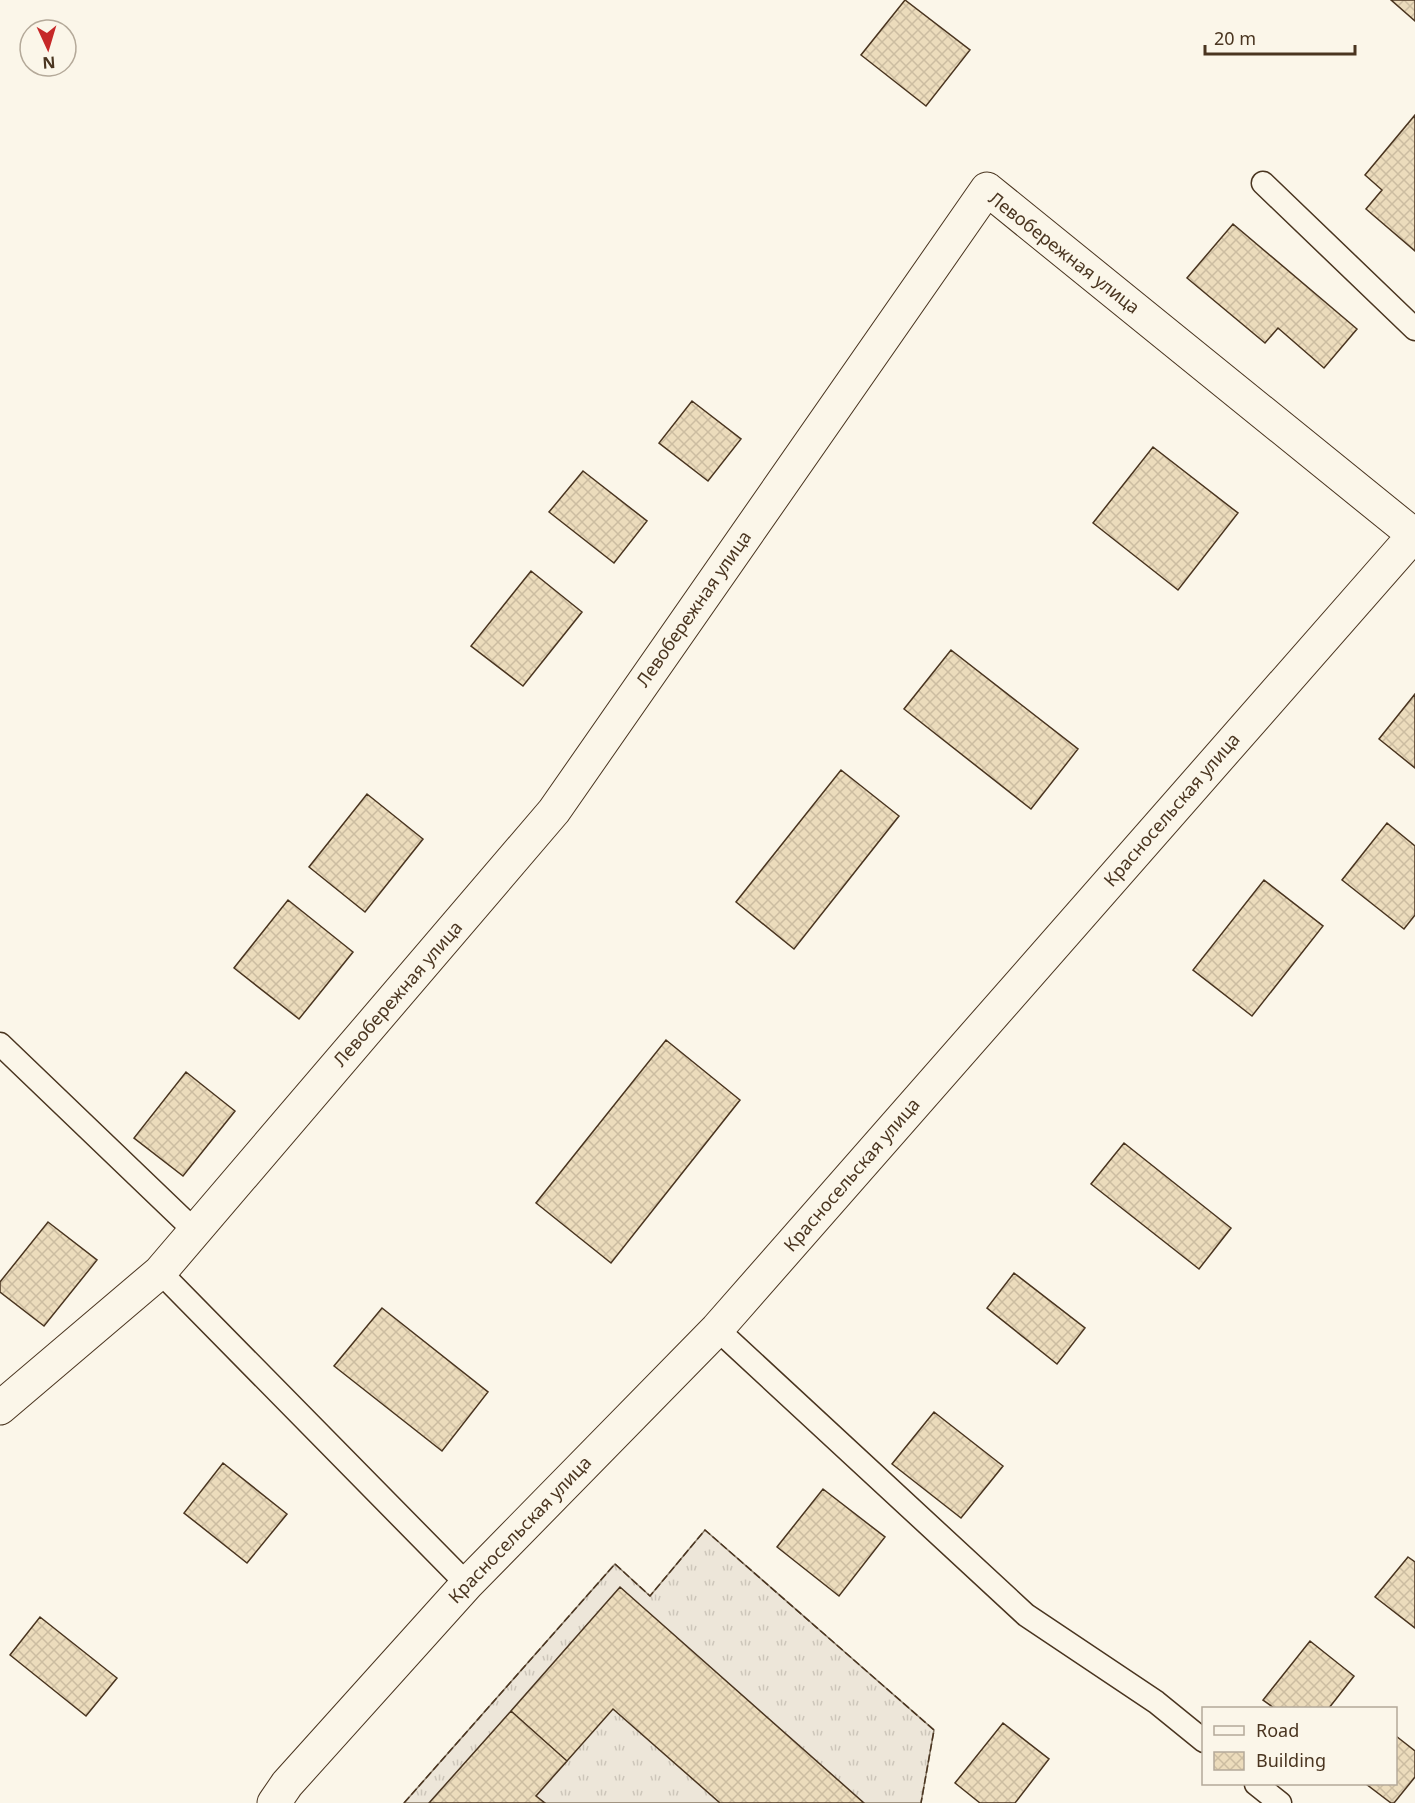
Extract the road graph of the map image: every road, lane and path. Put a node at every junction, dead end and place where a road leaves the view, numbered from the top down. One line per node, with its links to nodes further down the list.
1 (1263, 183): 2 (lane)
2 (1415, 329)
3 (1414, 534): 5 (street, Левобережная улица); 7 (street, Красносельская улица)
4 (0, 1044): 5 (lane)
5 (195, 1231): 6 (street, Левобережная улица)
6 (160, 1272): 8 (street, Левобережная улица); 9 (lane)
7 (717, 1329): 9 (street, Красносельская улица); 10 (lane)
8 (0, 1408)
9 (467, 1584): 12 (street, Красносельская улица)
10 (1202, 1740)
11 (1257, 1785): 13 (lane)
12 (274, 1803)
13 (1280, 1803)

